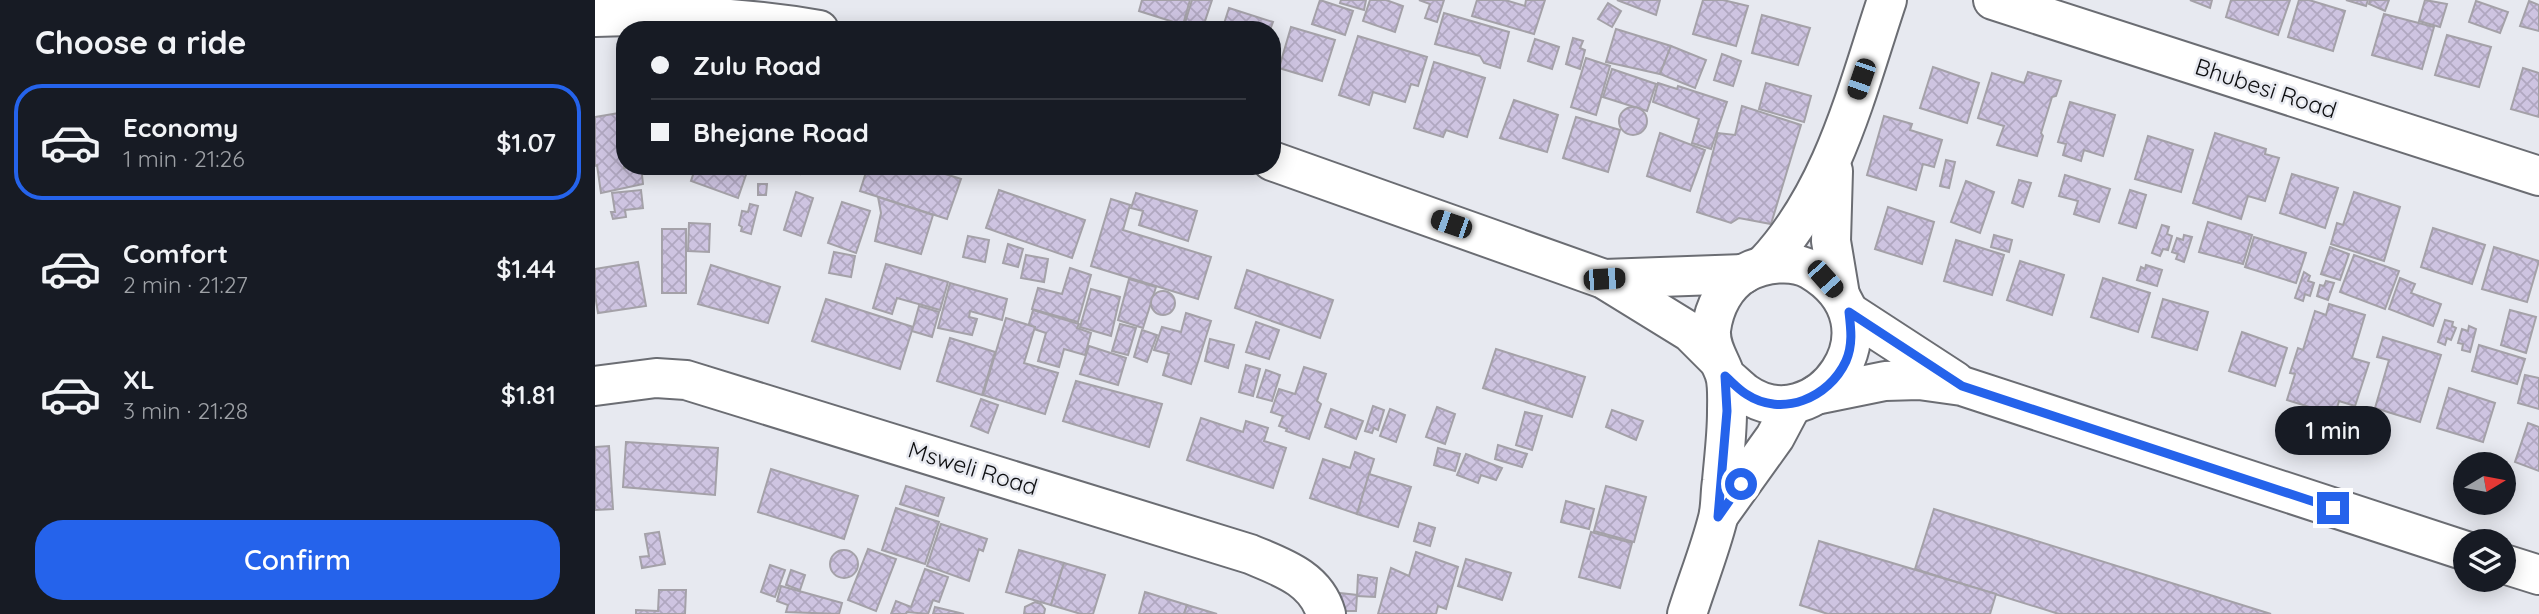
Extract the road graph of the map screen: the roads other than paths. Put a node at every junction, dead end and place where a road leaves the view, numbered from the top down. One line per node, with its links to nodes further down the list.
1 (1888, 0): 5 (street)
2 (1993, 0): 7 (street, Bhubesi Road)
3 (595, 17): 4 (street)
4 (748, 21)
5 (1834, 159): 8 (street); 10 (street)
6 (1281, 164): 9 (street)
7 (2539, 176)
8 (1754, 270): 9 (street); 10 (street); 11 (street)
9 (1604, 279): 11 (street)
10 (1844, 304): 13 (street); 14 (street)
11 (1721, 367): 14 (street); 15 (street)
12 (595, 386): 19 (street, Msweli Road)
13 (1962, 386): 14 (street); 16 (street)
14 (1804, 400): 15 (street)
15 (1718, 517): 20 (street)
16 (2453, 547)
17 (2516, 568): 18 (street)
18 (2539, 575)
19 (1326, 614)
20 (1687, 614)

